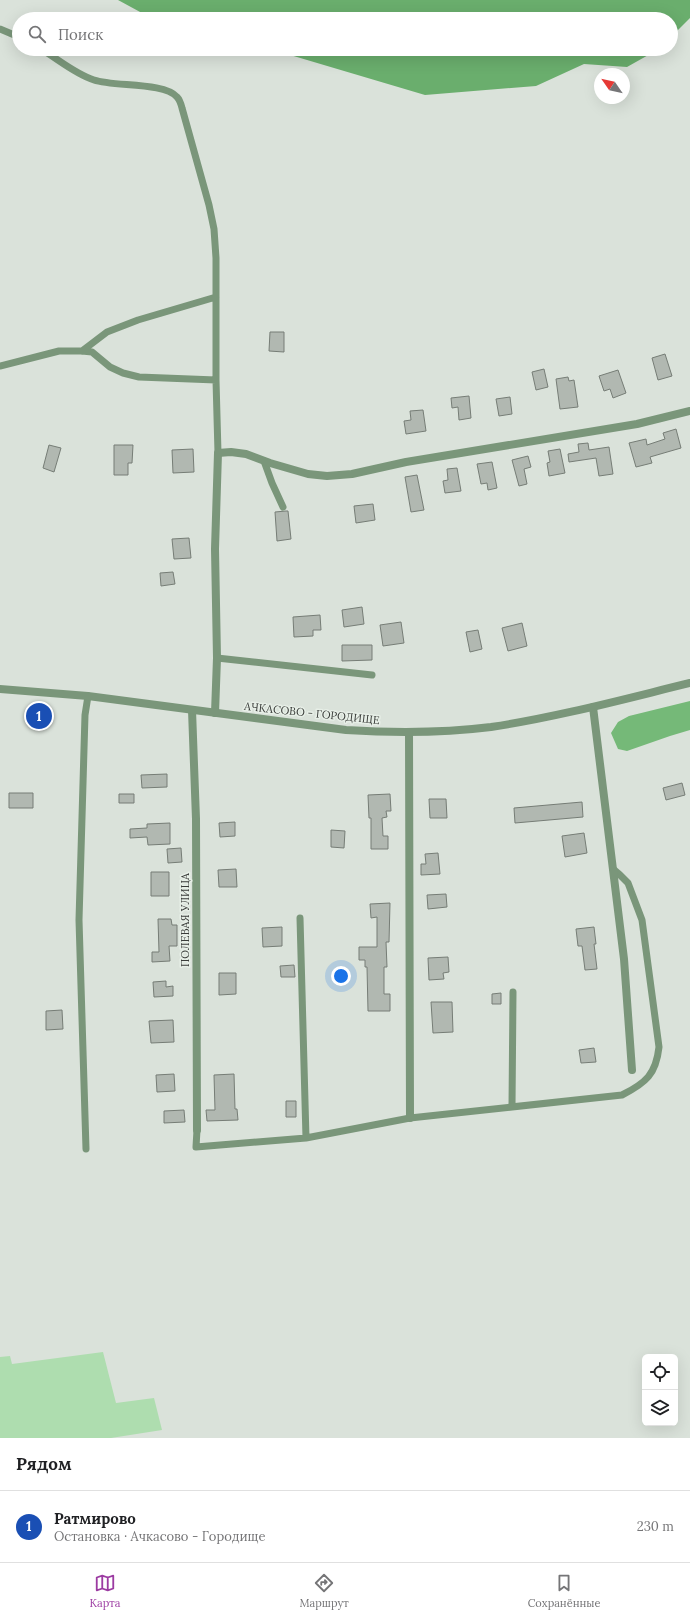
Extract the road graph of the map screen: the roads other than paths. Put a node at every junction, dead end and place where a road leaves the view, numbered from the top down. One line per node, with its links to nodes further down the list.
1 (0, 29): 2 (lane)
2 (12, 34)
3 (53, 56): 4 (lane)
4 (216, 297): 5 (lane); 7 (lane)
5 (82, 350): 6 (lane); 7 (lane)
6 (0, 366)
7 (216, 380): 9 (lane)
8 (690, 411): 10 (street)
9 (218, 453): 10 (street); 12 (street)
10 (264, 461): 11 (lane)
11 (283, 507)
12 (217, 658): 13 (lane); 19 (street)
13 (372, 675)
14 (690, 683): 17 (street, АЧКАСОВО - ГОРОДИЩЕ)
15 (0, 689): 16 (street, АЧКАСОВО - ГОРОДИЩЕ)
16 (88, 696): 18 (street, АЧКАСОВО - ГОРОДИЩЕ); 29 (lane)
17 (592, 707): 20 (street, АЧКАСОВО - ГОРОДИЩЕ); 21 (street)
18 (192, 710): 19 (street, АЧКАСОВО - ГОРОДИЩЕ); 27 (street, ПОЛЕВАЯ УЛИЦА)
19 (215, 713): 20 (street, АЧКАСОВО - ГОРОДИЩЕ)
20 (409, 732): 26 (street)
21 (613, 869): 24 (street); 25 (lane)
22 (300, 918): 28 (lane)
23 (513, 992): 25 (lane)
24 (632, 1070)
25 (512, 1107): 26 (lane)
26 (410, 1118): 28 (lane)
27 (197, 1130): 28 (lane)
28 (306, 1138)
29 (86, 1149)

